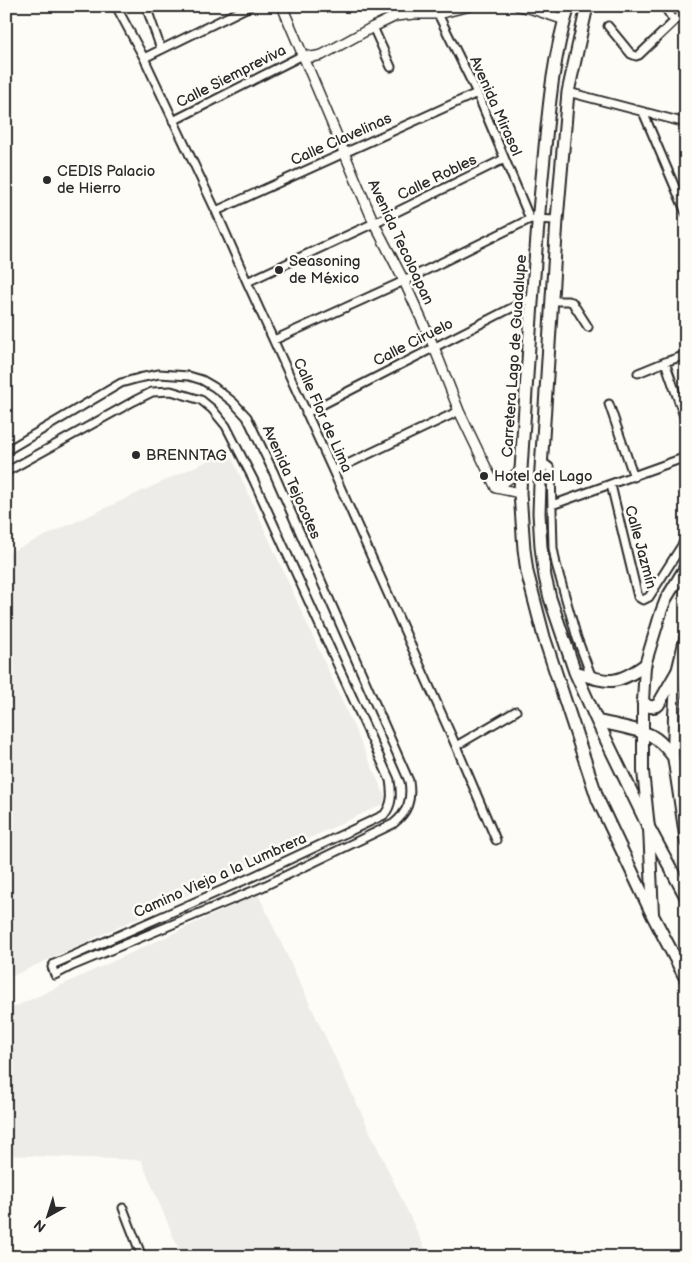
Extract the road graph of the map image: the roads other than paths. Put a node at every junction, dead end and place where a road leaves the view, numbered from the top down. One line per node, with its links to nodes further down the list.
1 (116, 6): 19 (street, Calle Flor de Lima)
2 (146, 6): 17 (street)
3 (250, 6): 17 (street)
4 (282, 6): 18 (street, Avenida Tecoloapan)
5 (431, 6): 12 (street, Avenida Mirasol)
6 (470, 6): 12 (street, Calle Siempreviva)
7 (519, 6): 13 (street)
8 (569, 6): 13 (main road, Carretera Lago de Guadalupe)
9 (587, 6): 21 (main road)
10 (664, 6): 14 (street)
11 (686, 10): 14 (street)
12 (438, 14): 16 (street, Calle Siempreviva); 22 (street, Avenida Mirasol)
13 (565, 20): 30 (main road, Carretera Lago de Guadalupe)
14 (674, 21): 15 (street)
15 (608, 26)
16 (373, 27): 18 (street, Calle Siempreviva); 20 (street)
17 (161, 49): 19 (street)
18 (303, 55): 24 (street, Calle Siempreviva); 26 (street, Avenida Tecoloapan)
19 (144, 58): 24 (street, Calle Flor de Lima)
20 (391, 68)
21 (568, 92): 23 (street); 31 (main road)
22 (476, 93): 26 (street, Calle Clavelinas); 27 (street, Avenida Mirasol)
23 (643, 112): 25 (street); 29 (street)
24 (173, 121): 28 (street, Calle Flor de Lima)
25 (686, 123)
26 (345, 152): 28 (street, Calle Clavelinas); 32 (street, Avenida Tecoloapan)
27 (504, 159): 30 (street, Avenida Mirasol); 32 (street, Calle Robles)
28 (216, 211): 33 (street, Calle Flor de Lima)
29 (686, 213)
30 (534, 219): 31 (street); 34 (street); 35 (main road, Carretera Lago de Guadalupe)
31 (557, 220): 36 (main road)
32 (374, 223): 33 (street, Calle Robles); 34 (street, Avenida Tecoloapan)
33 (247, 282): 38 (street, Calle Flor de Lima)
34 (404, 282): 38 (street); 39 (street, Avenida Tecoloapan)
35 (533, 297): 39 (street, Calle Ciruelo); 50 (main road, Carretera Lago de Guadalupe)
36 (553, 301): 37 (street); 49 (main road)
37 (588, 326)
38 (274, 340): 45 (street, Calle Flor de Lima)
39 (434, 347): 44 (street, Avenida Tecoloapan); 45 (street, Calle Ciruelo)
40 (686, 355): 41 (street)
41 (666, 366): 42 (street); 46 (street)
42 (638, 373)
43 (609, 404): 53 (street)
44 (459, 411): 51 (street); 55 (street, Avenida Tecoloapan)
45 (306, 413): 51 (street, Calle Flor de Lima)
46 (686, 422)
47 (6, 452): 71 (street, Avenida Tejocotes)
48 (686, 457): 53 (street)
49 (541, 465): 57 (street); 62 (main road)
50 (521, 470): 55 (street); 56 (main road, Carretera Lago de Guadalupe)
51 (333, 471): 69 (street, Calle Flor de Lima)
52 (6, 472): 71 (street, Camino Viejo a la Lumbrera)
53 (634, 476): 54 (street)
54 (611, 484): 57 (street); 58 (street, Calle Jazmín)
55 (496, 488): 56 (street)
56 (520, 493): 76 (main road, Carretera Lago de Guadalupe)
57 (552, 505): 64 (street)
58 (686, 539)
59 (686, 566): 61 (main road)
60 (686, 635): 63 (main road)
61 (645, 665): 64 (main road); 65 (main road)
62 (575, 672): 64 (main road); 67 (main road)
63 (677, 672): 65 (main road); 70 (main road)
64 (592, 678)
65 (643, 702): 68 (main road)
66 (516, 711): 69 (street)
67 (597, 721): 68 (main road); 72 (main road)
68 (643, 733): 70 (main road); 72 (main road)
69 (456, 746): 73 (street, Calle Flor de Lima)
70 (673, 756): 74 (main road)
71 (405, 812)
72 (649, 828): 75 (main road); 76 (main road)
73 (496, 840)
74 (686, 842)
75 (686, 897)
76 (653, 916): 77 (main road, Carretera Lago de Guadalupe)
77 (686, 979)
78 (123, 1208): 79 (street)
79 (142, 1257)

